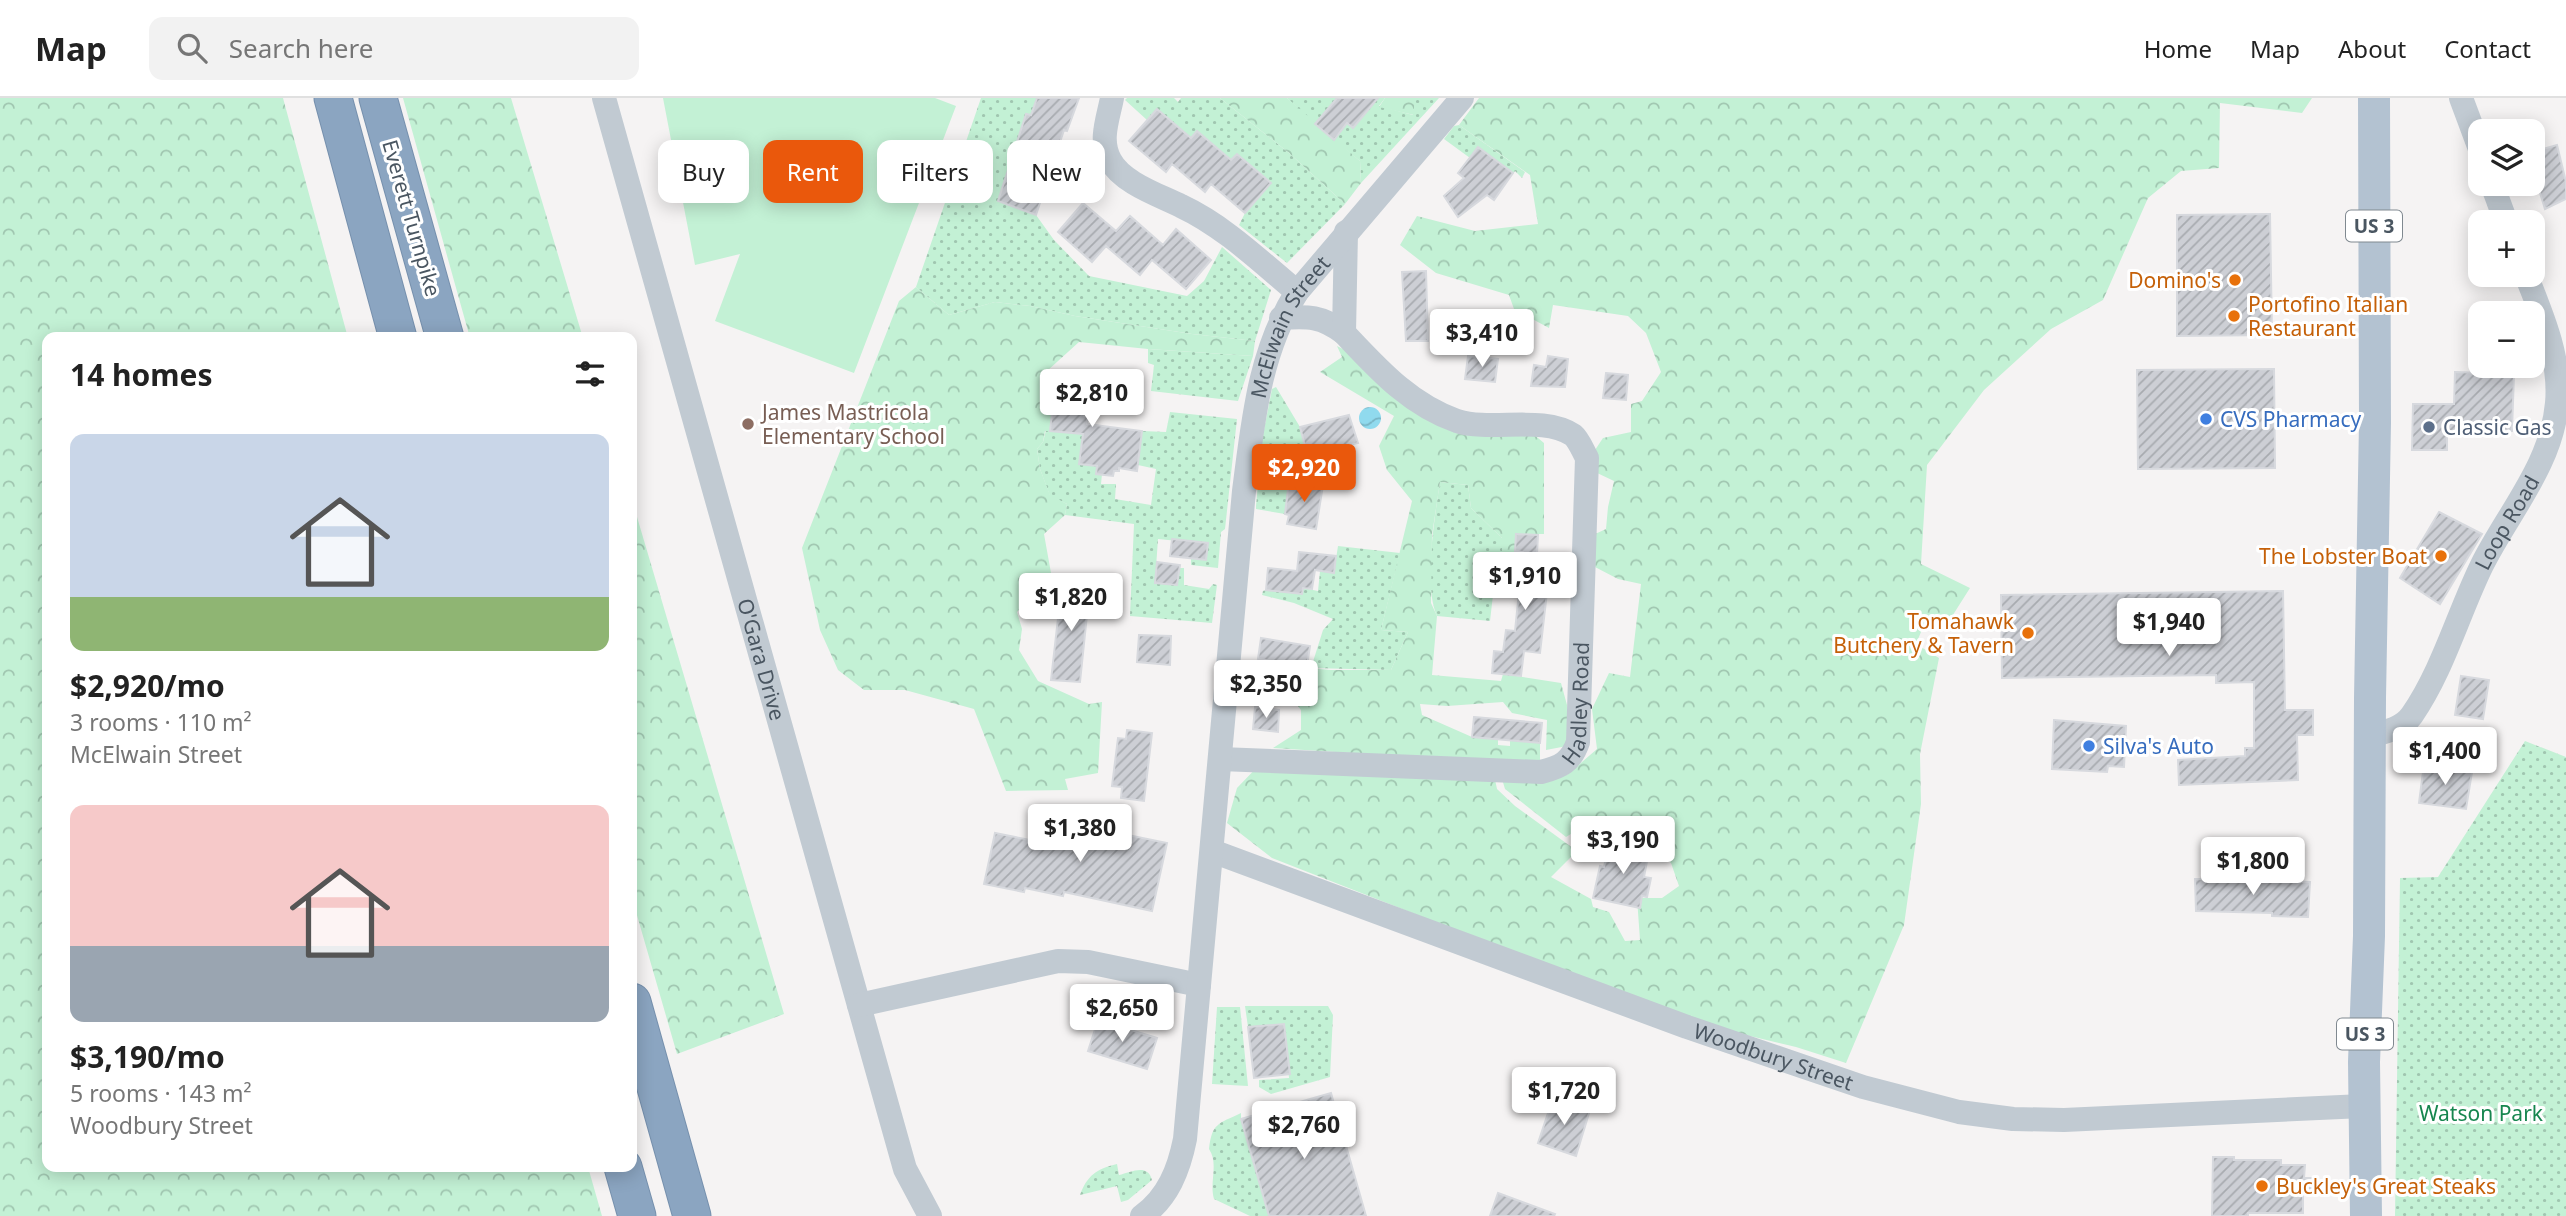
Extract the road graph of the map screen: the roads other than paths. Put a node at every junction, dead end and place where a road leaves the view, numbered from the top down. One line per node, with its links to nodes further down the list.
1 (333, 98): 13 (highway, Everett Turnpike)
2 (378, 98): 14 (highway, Everett Turnpike)
3 (604, 98): 20 (street, O'Gara Drive)
4 (1112, 98): 11 (street)
5 (1462, 98): 9 (street, McElwain Street)
6 (2374, 98): 16 (main road, US 3)
7 (2462, 98): 8 (street)
8 (2469, 119)
9 (1346, 232): 11 (street, McElwain Street); 15 (street)
10 (2530, 287): 16 (street, Loop Road)
11 (1297, 292): 12 (street, McElwain Street)
12 (1281, 318): 15 (street, Hadley Road); 17 (street, McElwain Street)
13 (396, 332)
14 (444, 332)
15 (1344, 333): 17 (street, Hadley Road)
16 (2371, 736): 22 (main road, US 3)
17 (1220, 759): 18 (street, McElwain Street)
18 (1212, 852): 19 (street, McElwain Street); 22 (street, Woodbury Street)
19 (1199, 985): 20 (street); 27 (street)
20 (859, 1005): 26 (street, O'Gara Drive)
21 (637, 1020): 25 (highway)
22 (2363, 1106): 28 (main road, US 3)
23 (624, 1172): 24 (highway)
24 (637, 1216)
25 (692, 1216)
26 (930, 1216)
27 (1142, 1216)
28 (2366, 1216)

